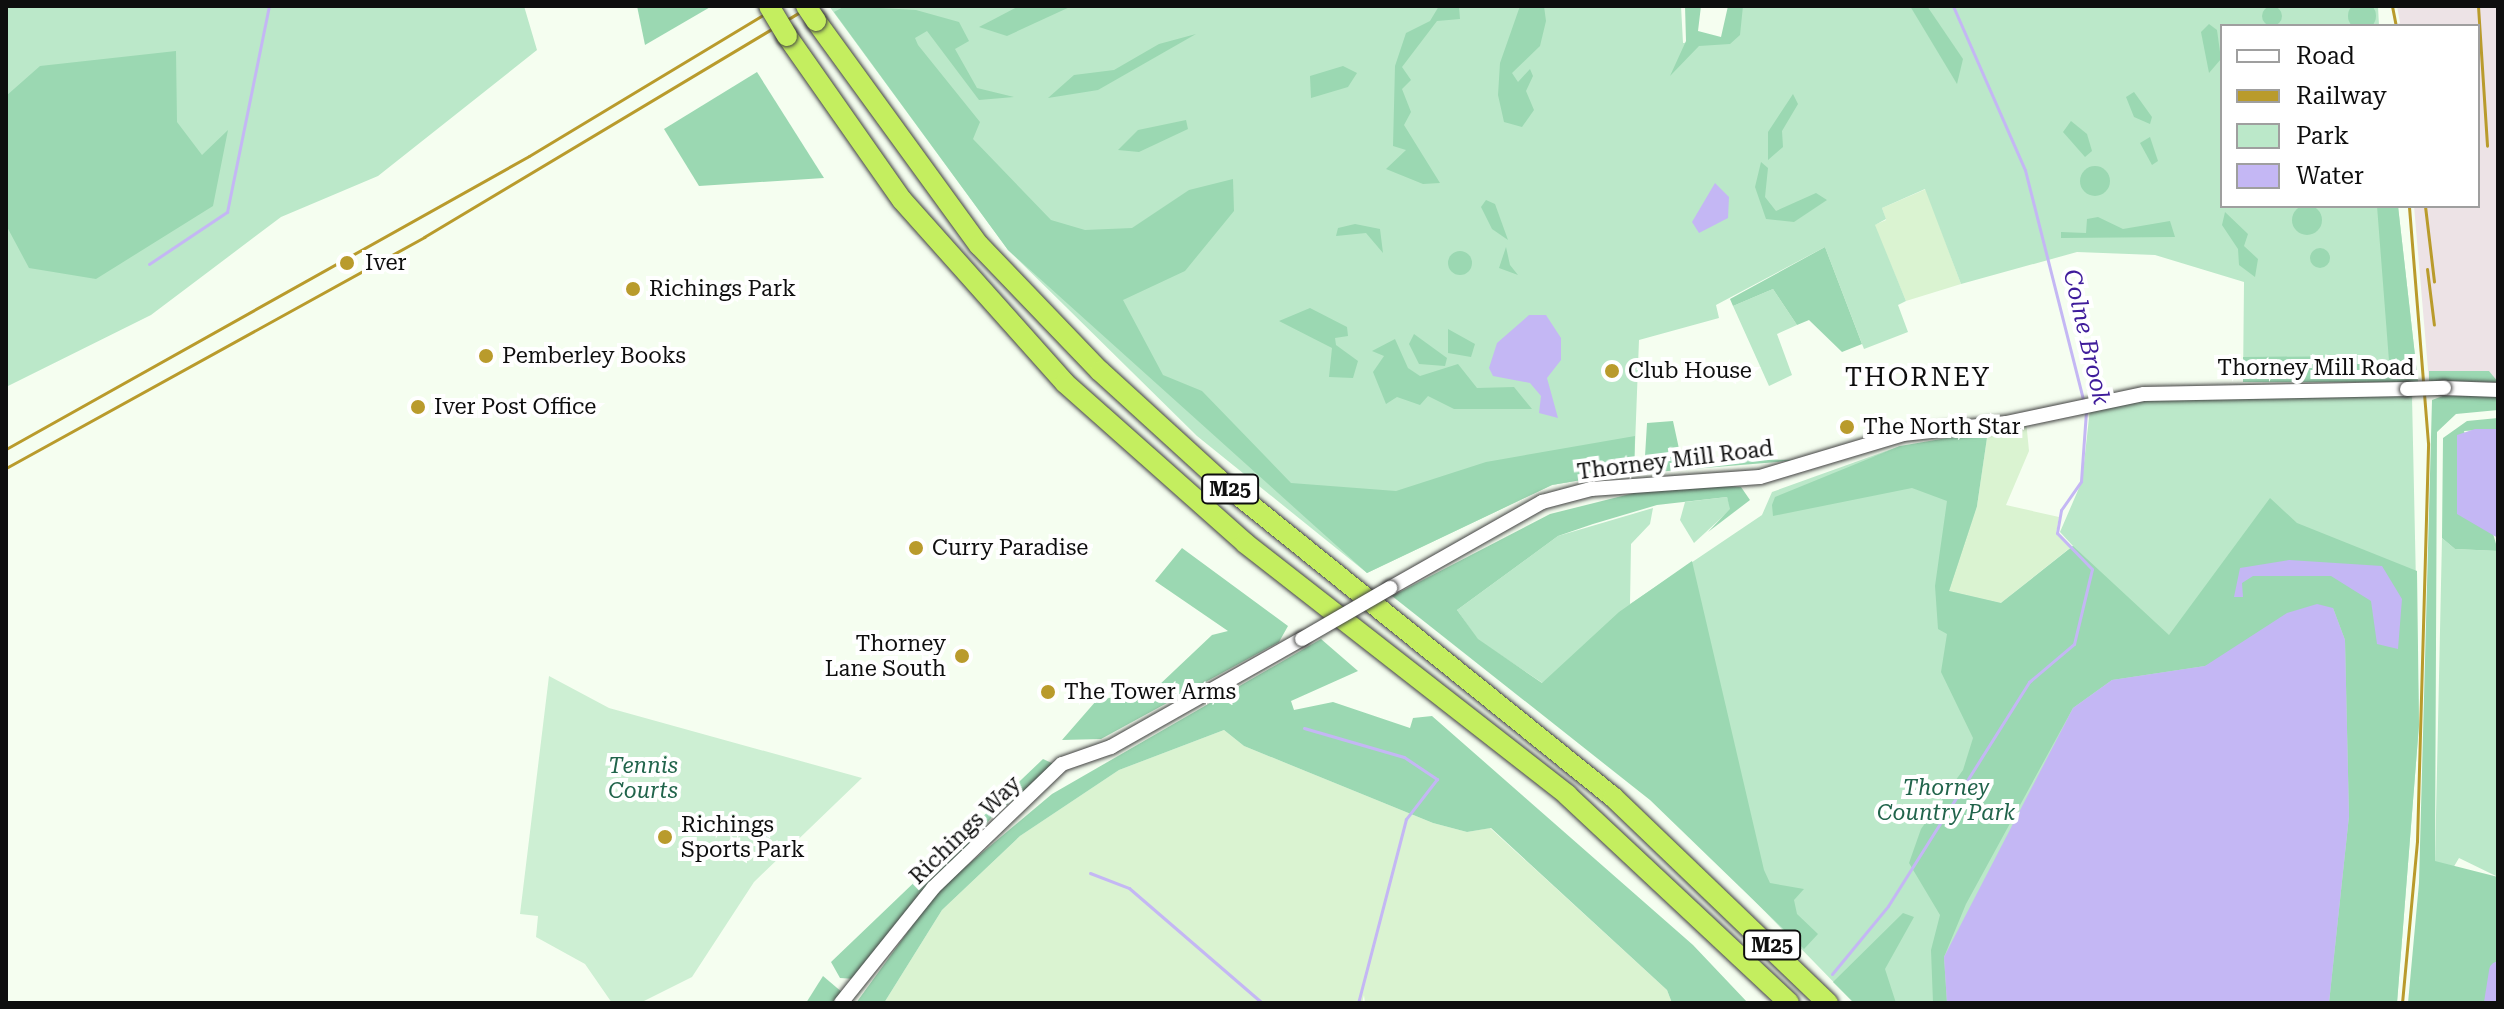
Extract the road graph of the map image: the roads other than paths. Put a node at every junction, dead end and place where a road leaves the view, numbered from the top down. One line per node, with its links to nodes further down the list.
1 (769, 6): 5 (highway, M25, bridge)
2 (811, 14): 9 (highway, M25)
3 (2498, 390): 4 (street, Thorney Mill Road, bridge)
4 (1062, 764): 6 (street, Richings Way)
5 (1755, 972): 7 (highway); 8 (highway, M25)
6 (841, 1003)
7 (1776, 1003)
8 (1789, 1003)
9 (1828, 1003)

